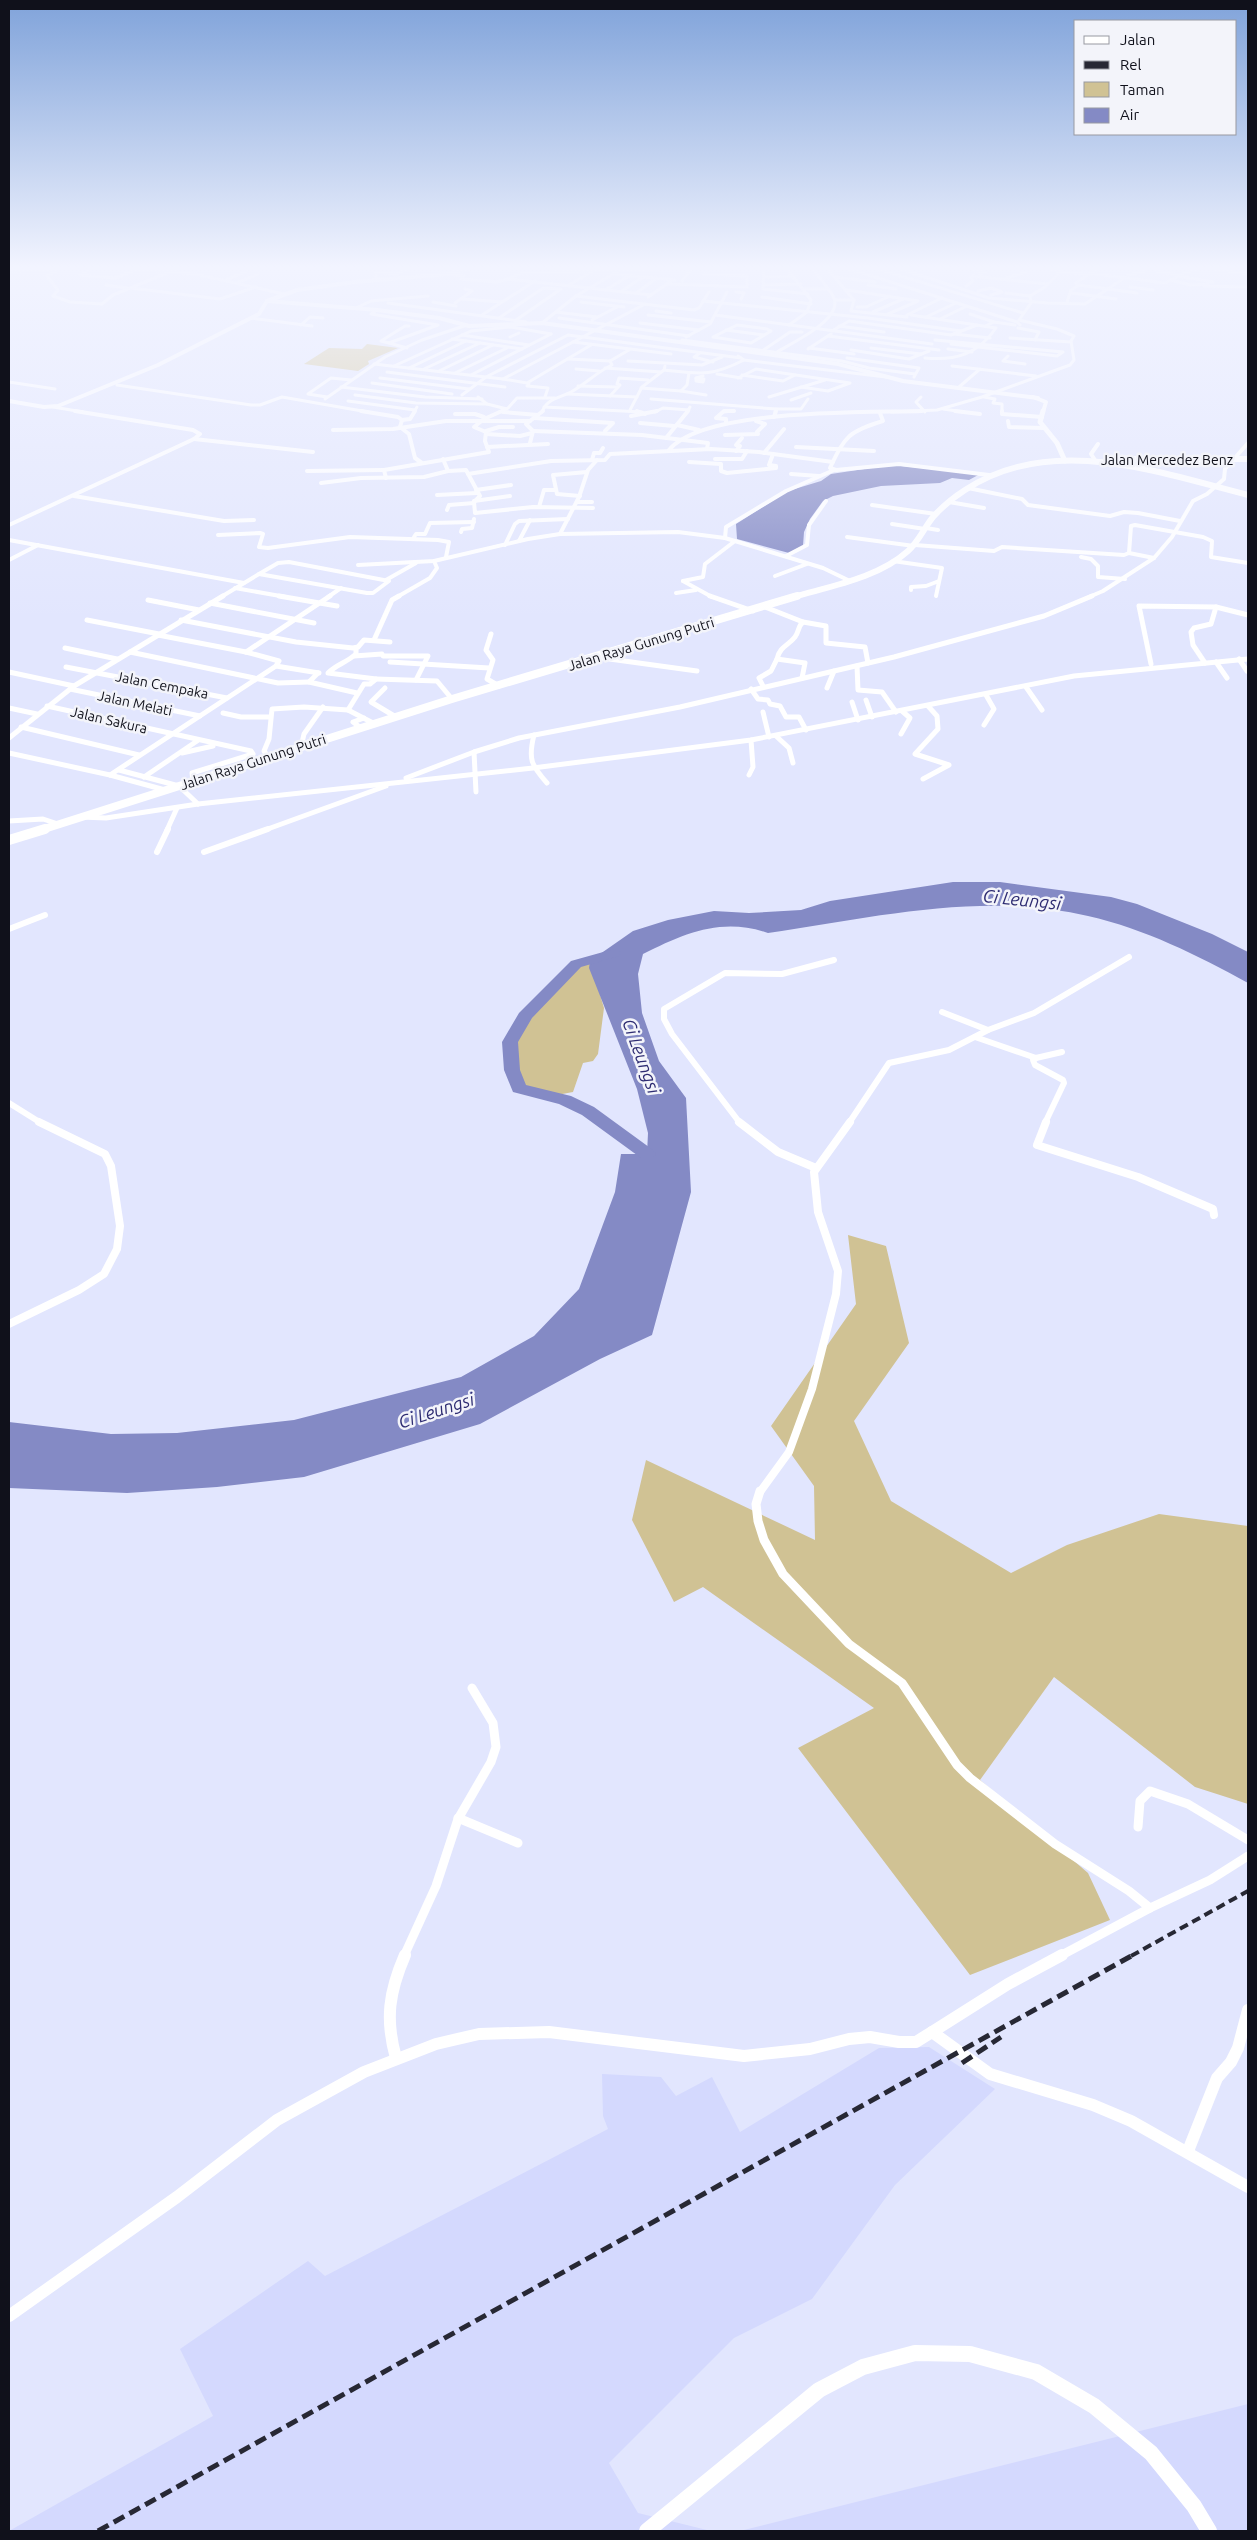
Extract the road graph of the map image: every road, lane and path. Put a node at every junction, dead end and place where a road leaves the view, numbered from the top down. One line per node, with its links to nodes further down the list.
1 (13, 383): 37 (street)
2 (116, 383): 68 (street)
3 (324, 383): 30 (street)
4 (348, 383): 30 (street)
5 (349, 383): 30 (street)
6 (372, 383): 38 (street); 47 (street)
7 (417, 383): 39 (street)
8 (472, 383): 9 (street)
9 (476, 383): 25 (street); 39 (street)
10 (528, 383): 31 (street)
11 (583, 383): 28 (street)
12 (618, 383): 32 (street)
13 (646, 383): 36 (street)
14 (687, 383): 41 (street)
15 (767, 383): 23 (street)
16 (779, 383): 23 (street)
17 (816, 383): 33 (street)
18 (847, 383): 33 (street)
19 (916, 383): 44 (street)
20 (917, 383): 34 (street)
21 (964, 383): 34 (street)
22 (1023, 383): 35 (street)
23 (776, 384): 29 (street)
24 (117, 385): 91 (street)
25 (495, 385): 27 (street); 55 (street)
26 (998, 385): 35 (street)
27 (505, 386)
28 (578, 386): 32 (street); 45 (street)
29 (768, 386)
30 (343, 387): 38 (street)
31 (539, 387): 56 (street); 57 (street)
32 (616, 387): 49 (street)
33 (801, 387): 40 (street)
34 (959, 387): 44 (street)
35 (1010, 387): 44 (street)
36 (641, 388): 41 (street); 50 (street)
37 (55, 389)
38 (364, 389): 46 (street); 54 (street)
39 (469, 389): 47 (street)
40 (794, 389): 42 (street); 51 (street)
41 (681, 391): 48 (street)
42 (812, 393): 43 (street); 61 (street)
43 (830, 393)
44 (993, 393): 53 (street); 90 (street)
45 (566, 394): 49 (street); 58 (street)
46 (355, 395): 65 (street); 76 (street)
47 (462, 395): 55 (street)
48 (706, 395)
49 (610, 396): 50 (street)
50 (637, 397): 63 (street)
51 (769, 397)
52 (921, 397): 80 (street)
53 (982, 397): 75 (street); 86 (street)
54 (425, 398): 55 (street); 65 (street)
55 (480, 398): 67 (street)
56 (532, 398): 57 (street); 72 (street)
57 (545, 398): 58 (street)
58 (555, 398): 69 (street)
59 (651, 399): 66 (street)
60 (808, 399): 74 (street)
61 (791, 400)
62 (621, 401): 63 (street)
63 (634, 401): 77 (street)
64 (9, 402): 68 (street)
65 (418, 403): 67 (street); 76 (street)
66 (692, 403): 71 (street); 78 (street)
67 (487, 404): 72 (street)
68 (53, 407): 115 (street)
69 (544, 407): 73 (street); 84 (street)
70 (1020, 407): 86 (street)
71 (743, 408): 74 (street); 98 (street)
72 (507, 409): 79 (street)
73 (572, 409): 77 (street); 92 (street)
74 (776, 409): 89 (street)
75 (941, 409): 80 (street); 83 (street)
76 (415, 410): 91 (street)
77 (630, 410): 85 (street)
78 (689, 410): 85 (street); 99 (street)
79 (503, 412): 84 (street); 88 (street)
80 (925, 412): 81 (street)
81 (880, 413): 89 (street); 124 (street)
82 (455, 414): 88 (street)
83 (980, 414)
84 (539, 415): 95 (street)
85 (645, 415): 87 (street); 97 (street)
86 (1017, 415): 90 (street)
87 (631, 416)
88 (484, 417): 94 (street)
89 (774, 417): 93 (street)
90 (1042, 417): 101 (street)
91 (402, 420): 100 (street)
92 (564, 420): 95 (street); 108 (street)
93 (754, 420): 98 (street); 102 (street)
94 (480, 421): 95 (street); 100 (street); 110 (street)
95 (530, 421): 109 (street); 110 (street)
96 (1008, 421): 101 (street)
97 (640, 423): 99 (street); 111 (street)
98 (726, 423): 105 (street)
99 (676, 426): 105 (street); 113 (street)
100 (400, 427): 104 (street); 149 (street)
101 (1044, 428): 145 (street)
102 (760, 429): 106 (street); 112 (street)
103 (784, 429): 134 (street)
104 (333, 430)
105 (699, 430): 117 (street)
106 (768, 430)
107 (572, 431): 108 (street); 109 (street); 116 (street)
108 (605, 431): 111 (street)
109 (533, 432): 110 (street); 118 (street)
110 (486, 433): 122 (street)
111 (627, 434): 113 (street)
112 (725, 434)
113 (666, 438): 117 (street)
114 (742, 438): 129 (street)
115 (194, 439): 132 (street); 171 (street)
116 (571, 439)
117 (684, 440): 127 (street); 128 (street)
118 (530, 443): 120 (street); 122 (street)
119 (1248, 443): 144 (street)
120 (548, 444)
121 (1098, 444): 143 (street)
122 (488, 447): 133 (street)
123 (796, 447): 124 (street)
124 (838, 447): 125 (street); 131 (street); 148 (street)
125 (868, 447)
126 (603, 448): 141 (street)
127 (707, 449): 128 (street); 129 (street)
128 (669, 450): 141 (street)
129 (736, 451): 130 (street)
130 (747, 451): 134 (street); 139 (street)
131 (874, 451)
132 (313, 452)
133 (488, 452): 135 (street); 138 (street)
134 (764, 453): 136 (street)
135 (495, 454)
136 (773, 454): 146 (street); 148 (street)
137 (693, 458): 139 (street)
138 (443, 459): 149 (street); 154 (street)
139 (741, 459): 147 (street)
140 (1248, 459): 144 (main road, Jalan Mercedez Benz)
141 (595, 460): 155 (street); 156 (street)
142 (1085, 460): 143 (main road, Jalan Mercedez Benz); 145 (main road, Jalan Raya Gunung Putri); 164 (main road, Jalan Raya Gunung Putri)
143 (1095, 460): 144 (main road, Jalan Mercedez Benz)
144 (1231, 460): 164 (street)
145 (1065, 461): 158 (main road, Jalan Raya Gunung Putri)
146 (689, 462)
147 (732, 462)
148 (833, 462): 151 (street)
149 (422, 463): 150 (street)
150 (384, 470): 153 (street); 161 (street)
151 (834, 470): 158 (street); 159 (street)
152 (307, 471): 153 (street)
153 (360, 472): 160 (street)
154 (448, 472): 156 (street); 161 (street)
155 (587, 472): 166 (street); 172 (street)
156 (468, 474): 168 (street)
157 (791, 474): 159 (street)
158 (989, 475): 165 (main road, Jalan Raya Gunung Putri)
159 (823, 476): 204 (street)
160 (361, 478): 161 (street); 162 (street)
161 (386, 478)
162 (321, 483)
163 (511, 485): 168 (street)
164 (1216, 487): 170 (main road, Jalan Raya Gunung Putri); 194 (street)
165 (968, 488): 178 (main road, Jalan Raya Gunung Putri); 189 (street)
166 (556, 490): 172 (street); 180 (street)
167 (504, 491): 173 (street)
168 (476, 492): 169 (street); 175 (street)
169 (437, 495)
170 (1248, 495)
171 (74, 496): 192 (street); 197 (street)
172 (580, 496): 176 (street)
173 (511, 497): 175 (street); 181 (street); 186 (street)
174 (826, 501): 215 (street)
175 (474, 502): 185 (street); 187 (street)
176 (577, 502): 177 (street); 182 (street)
177 (592, 502)
178 (949, 502): 184 (street); 188 (main road, Jalan Raya Gunung Putri)
179 (872, 505): 188 (street)
180 (539, 507): 181 (street); 182 (street)
181 (514, 508): 186 (street)
182 (574, 508): 183 (street); 190 (street)
183 (594, 508)
184 (984, 508)
185 (447, 510)
186 (496, 511): 187 (street)
187 (475, 513): 195 (street)
188 (936, 514): 198 (main road, Jalan Raya Gunung Putri)
189 (1091, 515): 191 (street); 194 (street)
190 (568, 519): 193 (street); 201 (street)
191 (1098, 519)
192 (254, 520)
193 (530, 520): 207 (street); 211 (street)
194 (1180, 521): 200 (street)
195 (474, 522): 205 (street); 209 (street)
196 (892, 524): 198 (street)
197 (9, 525)
198 (926, 528): 199 (street); 212 (main road, Jalan Raya Gunung Putri)
199 (938, 530)
200 (1175, 531): 214 (street); 217 (street); 222 (street)
201 (560, 534): 204 (street); 207 (street)
202 (218, 535): 205 (street)
203 (847, 537): 212 (street)
204 (725, 538): 208 (street)
205 (414, 539): 209 (street)
206 (9, 540): 210 (street)
207 (519, 541): 211 (street)
208 (735, 541): 215 (street); 234 (street)
209 (449, 542): 216 (street)
210 (38, 545): 218 (street); 231 (street)
211 (504, 545): 216 (street)
212 (914, 546): 213 (street); 220 (main road, Jalan Raya Gunung Putri)
213 (1060, 551): 214 (street); 227 (street)
214 (1129, 554): 217 (street)
215 (786, 556): 223 (street)
216 (446, 557): 219 (street)
217 (1154, 558): 227 (street)
218 (9, 560)
219 (434, 562): 221 (street); 255 (street)
220 (893, 562): 229 (main road, Jalan Raya Gunung Putri); 230 (street)
221 (416, 563): 224 (street); 228 (street)
222 (1248, 563)
223 (807, 564): 226 (street); 229 (street)
224 (358, 565)
225 (259, 574): 228 (street); 231 (street); 233 (street)
226 (774, 576)
227 (1125, 579): 270 (street)
228 (386, 580): 233 (street)
229 (850, 581): 242 (main road, Jalan Raya Gunung Putri)
230 (940, 581): 235 (street); 237 (street)
231 (244, 583): 232 (street)
232 (235, 588): 239 (street); 240 (street)
233 (341, 588): 240 (street)
234 (696, 590): 236 (street); 245 (street)
235 (910, 590)
236 (676, 593)
237 (936, 596)
238 (148, 600): 244 (street)
239 (210, 603): 244 (street); 249 (street)
240 (320, 603): 241 (street); 249 (street)
241 (337, 606)
242 (765, 607): 245 (main road, Jalan Raya Gunung Putri); 250 (street)
243 (1216, 607): 246 (street); 271 (street); 272 (street)
244 (199, 610): 248 (street)
245 (753, 610): 262 (main road, Jalan Raya Gunung Putri)
246 (1248, 615)
247 (86, 620): 252 (street)
248 (182, 620): 252 (street); 254 (street)
249 (295, 620): 251 (street); 254 (street)
250 (803, 622): 264 (street); 270 (street)
251 (314, 623)
252 (158, 634): 259 (street); 260 (street)
253 (491, 634): 276 (street)
254 (268, 637): 258 (street); 260 (street)
255 (374, 640): 256 (street); 258 (street)
256 (390, 642)
257 (64, 648): 263 (street)
258 (356, 648): 261 (street)
259 (130, 652): 263 (street); 284 (street)
260 (246, 652): 273 (street)
261 (354, 656): 269 (street); 283 (street)
262 (595, 657): 277 (street); 290 (main road, Jalan Raya Gunung Putri)
263 (117, 659): 281 (street)
264 (777, 659): 285 (street); 291 (street)
265 (1239, 659): 266 (street); 268 (street); 279 (street)
266 (1248, 659)
267 (390, 662): 269 (street)
268 (1216, 662): 271 (street); 286 (street)
269 (426, 663): 276 (street); 288 (street)
270 (868, 663): 274 (street)
271 (1205, 663): 292 (street)
272 (1151, 664)
273 (276, 666): 282 (street); 284 (street)
274 (857, 666): 278 (street); 310 (street)
275 (66, 667): 281 (street, Jalan Cempaka)
276 (489, 668): 290 (street)
277 (697, 671)
278 (834, 671): 285 (street); 295 (street)
279 (1247, 671)
280 (9, 672): 293 (street, Jalan Melati)
281 (97, 672): 293 (street); 299 (street, Jalan Cempaka)
282 (318, 673): 283 (street); 289 (street)
283 (328, 673): 287 (street)
284 (257, 678): 289 (street); 299 (street)
285 (802, 678): 291 (street)
286 (1227, 678)
287 (376, 679): 288 (street); 297 (street)
288 (416, 680): 300 (street)
289 (309, 682): 297 (street)
290 (499, 686): 300 (main road, Jalan Raya Gunung Putri)
291 (763, 686): 296 (street)
292 (1026, 687): 298 (street); 308 (street)
293 (72, 688): 303 (street); 313 (street, Jalan Melati)
294 (385, 688): 315 (street)
295 (827, 688)
296 (751, 689): 323 (street); 326 (street)
297 (357, 693): 307 (street)
298 (986, 695): 304 (street); 320 (street)
299 (227, 698): 313 (street)
300 (452, 699): 315 (main road, Jalan Raya Gunung Putri)
301 (866, 700): 316 (street)
302 (852, 702): 318 (street)
303 (47, 706): 312 (street); 324 (street, Jalan Sakura)
304 (928, 706): 310 (street); 346 (street)
305 (323, 707): 307 (street); 314 (street); 333 (street)
306 (9, 708): 312 (street)
307 (348, 710): 317 (street)
308 (1042, 710)
309 (763, 712): 328 (street)
310 (899, 712): 316 (street); 325 (street)
311 (224, 713): 314 (street)
312 (37, 714): 321 (street)
313 (200, 716): 324 (street)
314 (270, 717): 338 (street)
315 (396, 717): 319 (main road, Jalan Raya Gunung Putri)
316 (872, 717): 318 (street)
317 (364, 718): 319 (street); 322 (street)
318 (858, 720): 323 (street)
319 (375, 724): 322 (main road, Jalan Raya Gunung Putri)
320 (984, 725)
321 (21, 727): 329 (street); 337 (street)
322 (361, 728): 333 (main road, Jalan Raya Gunung Putri)
323 (806, 730): 327 (street)
324 (172, 734): 331 (street, Jalan Sakura); 337 (street)
325 (901, 734)
326 (534, 735): 334 (street); 340 (street)
327 (776, 736): 328 (street); 339 (street)
328 (769, 737): 330 (street)
329 (9, 738)
330 (751, 740): 340 (street); 344 (street)
331 (197, 741): 332 (street, Jalan Sakura); 336 (street)
332 (217, 745): 336 (street); 338 (street, Jalan Sakura)
333 (301, 747): 338 (main road, Jalan Raya Gunung Putri)
334 (474, 752): 342 (street); 348 (street)
335 (9, 753): 343 (street)
336 (178, 754): 345 (street)
337 (139, 755): 341 (street)
338 (259, 758): 347 (main road, Jalan Raya Gunung Putri); 347 (street)
339 (794, 763)
340 (533, 768): 342 (street); 349 (street)
341 (120, 770): 343 (street); 345 (street)
342 (474, 774): 348 (street); 352 (street)
343 (110, 775): 351 (street)
344 (749, 775)
345 (144, 777): 350 (street)
346 (923, 779)
347 (193, 781): 350 (main road, Jalan Raya Gunung Putri)
348 (398, 781): 353 (street); 360 (street)
349 (547, 783)
350 (179, 786): 351 (main road, Jalan Raya Gunung Putri); 353 (street)
351 (165, 790): 355 (main road, Jalan Raya Gunung Putri)
352 (476, 792)
353 (198, 804): 354 (street)
354 (176, 808): 355 (street); 359 (street)
355 (81, 818): 357 (main road, Jalan Raya Gunung Putri)
356 (9, 821): 357 (street)
357 (58, 824): 358 (main road, Jalan Raya Gunung Putri)
358 (9, 840)
359 (157, 852)
360 (204, 852)
361 (45, 915): 362 (street)
362 (9, 929)
363 (1129, 958): 366 (street)
364 (834, 960): 371 (street)
365 (942, 1012): 366 (street)
366 (988, 1030): 367 (street)
367 (975, 1036): 369 (street); 371 (street)
368 (1062, 1052): 369 (street)
369 (1036, 1058): 372 (street)
370 (9, 1103): 373 (street)
371 (816, 1168): 380 (street)
372 (1214, 1215)
373 (9, 1324)
374 (472, 1688): 375 (street)
375 (458, 1818): 378 (street); 383 (street)
376 (1138, 1827): 377 (street)
377 (1248, 1840)
378 (518, 1843)
379 (1248, 1856): 380 (street)
380 (1150, 1908): 382 (street)
381 (1248, 2010): 384 (street)
382 (932, 2032): 383 (street); 384 (street)
383 (396, 2058): 386 (street)
384 (1188, 2151): 385 (street)
385 (1248, 2187)
386 (9, 2316)
387 (646, 2531): 388 (street)
388 (1209, 2531)

